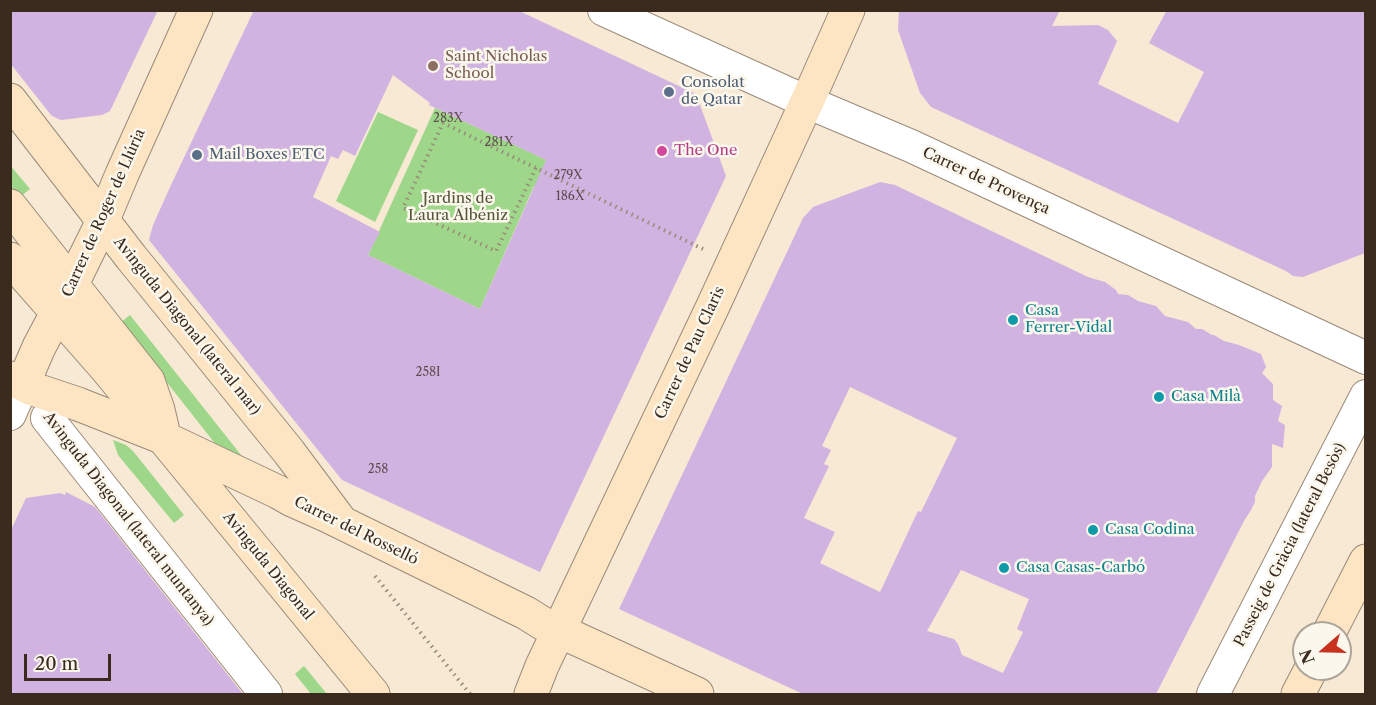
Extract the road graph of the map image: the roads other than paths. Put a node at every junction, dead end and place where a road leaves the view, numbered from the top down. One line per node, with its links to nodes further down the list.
1 (196, 10): 7 (main road, Carrer de Roger de Llúria)
2 (604, 10): 5 (street, Carrer de Provença)
3 (848, 10): 5 (main road, Carrer de Pau Claris)
4 (10, 100): 7 (main road, Avinguda Diagonal (lateral mar))
5 (807, 102): 11 (street, Carrer de Provença); 20 (main road, Carrer de Pau Claris)
6 (10, 206): 9 (main road, Avinguda Diagonal)
7 (102, 220): 9 (main road, Carrer de Roger de Llúria); 17 (main road, Avinguda Diagonal (lateral mar))
8 (10, 260): 10 (main road, Avinguda Diagonal)
9 (72, 285): 10 (main road, Carrer de Roger de Llúria); 16 (main road, Avinguda Diagonal)
10 (57, 314): 12 (main road, Carrer de Roger de Llúria); 16 (main road, Avinguda Diagonal)
11 (1365, 358)
12 (15, 378): 14 (street, Carrer de Roger de Llúria); 15 (main road, Avinguda Diagonal (lateral muntanya)); 16 (main road, Carrer del Rosselló)
13 (1365, 396): 25 (street, Passeig de Gràcia (lateral Besòs))
14 (10, 414)
15 (47, 418): 21 (street, Avinguda Diagonal (lateral muntanya))
16 (164, 438): 17 (main road, Carrer del Rosselló); 22 (main road, Avinguda Diagonal)
17 (342, 523): 20 (main road, Carrer del Rosselló)
18 (1365, 561): 19 (main road)
19 (1335, 621)
20 (560, 630): 23 (main road, Carrer de Pau Claris); 24 (main road, Carrer del Rosselló)
21 (266, 694)
22 (373, 694)
23 (531, 694)
24 (697, 694)
25 (1213, 694)

